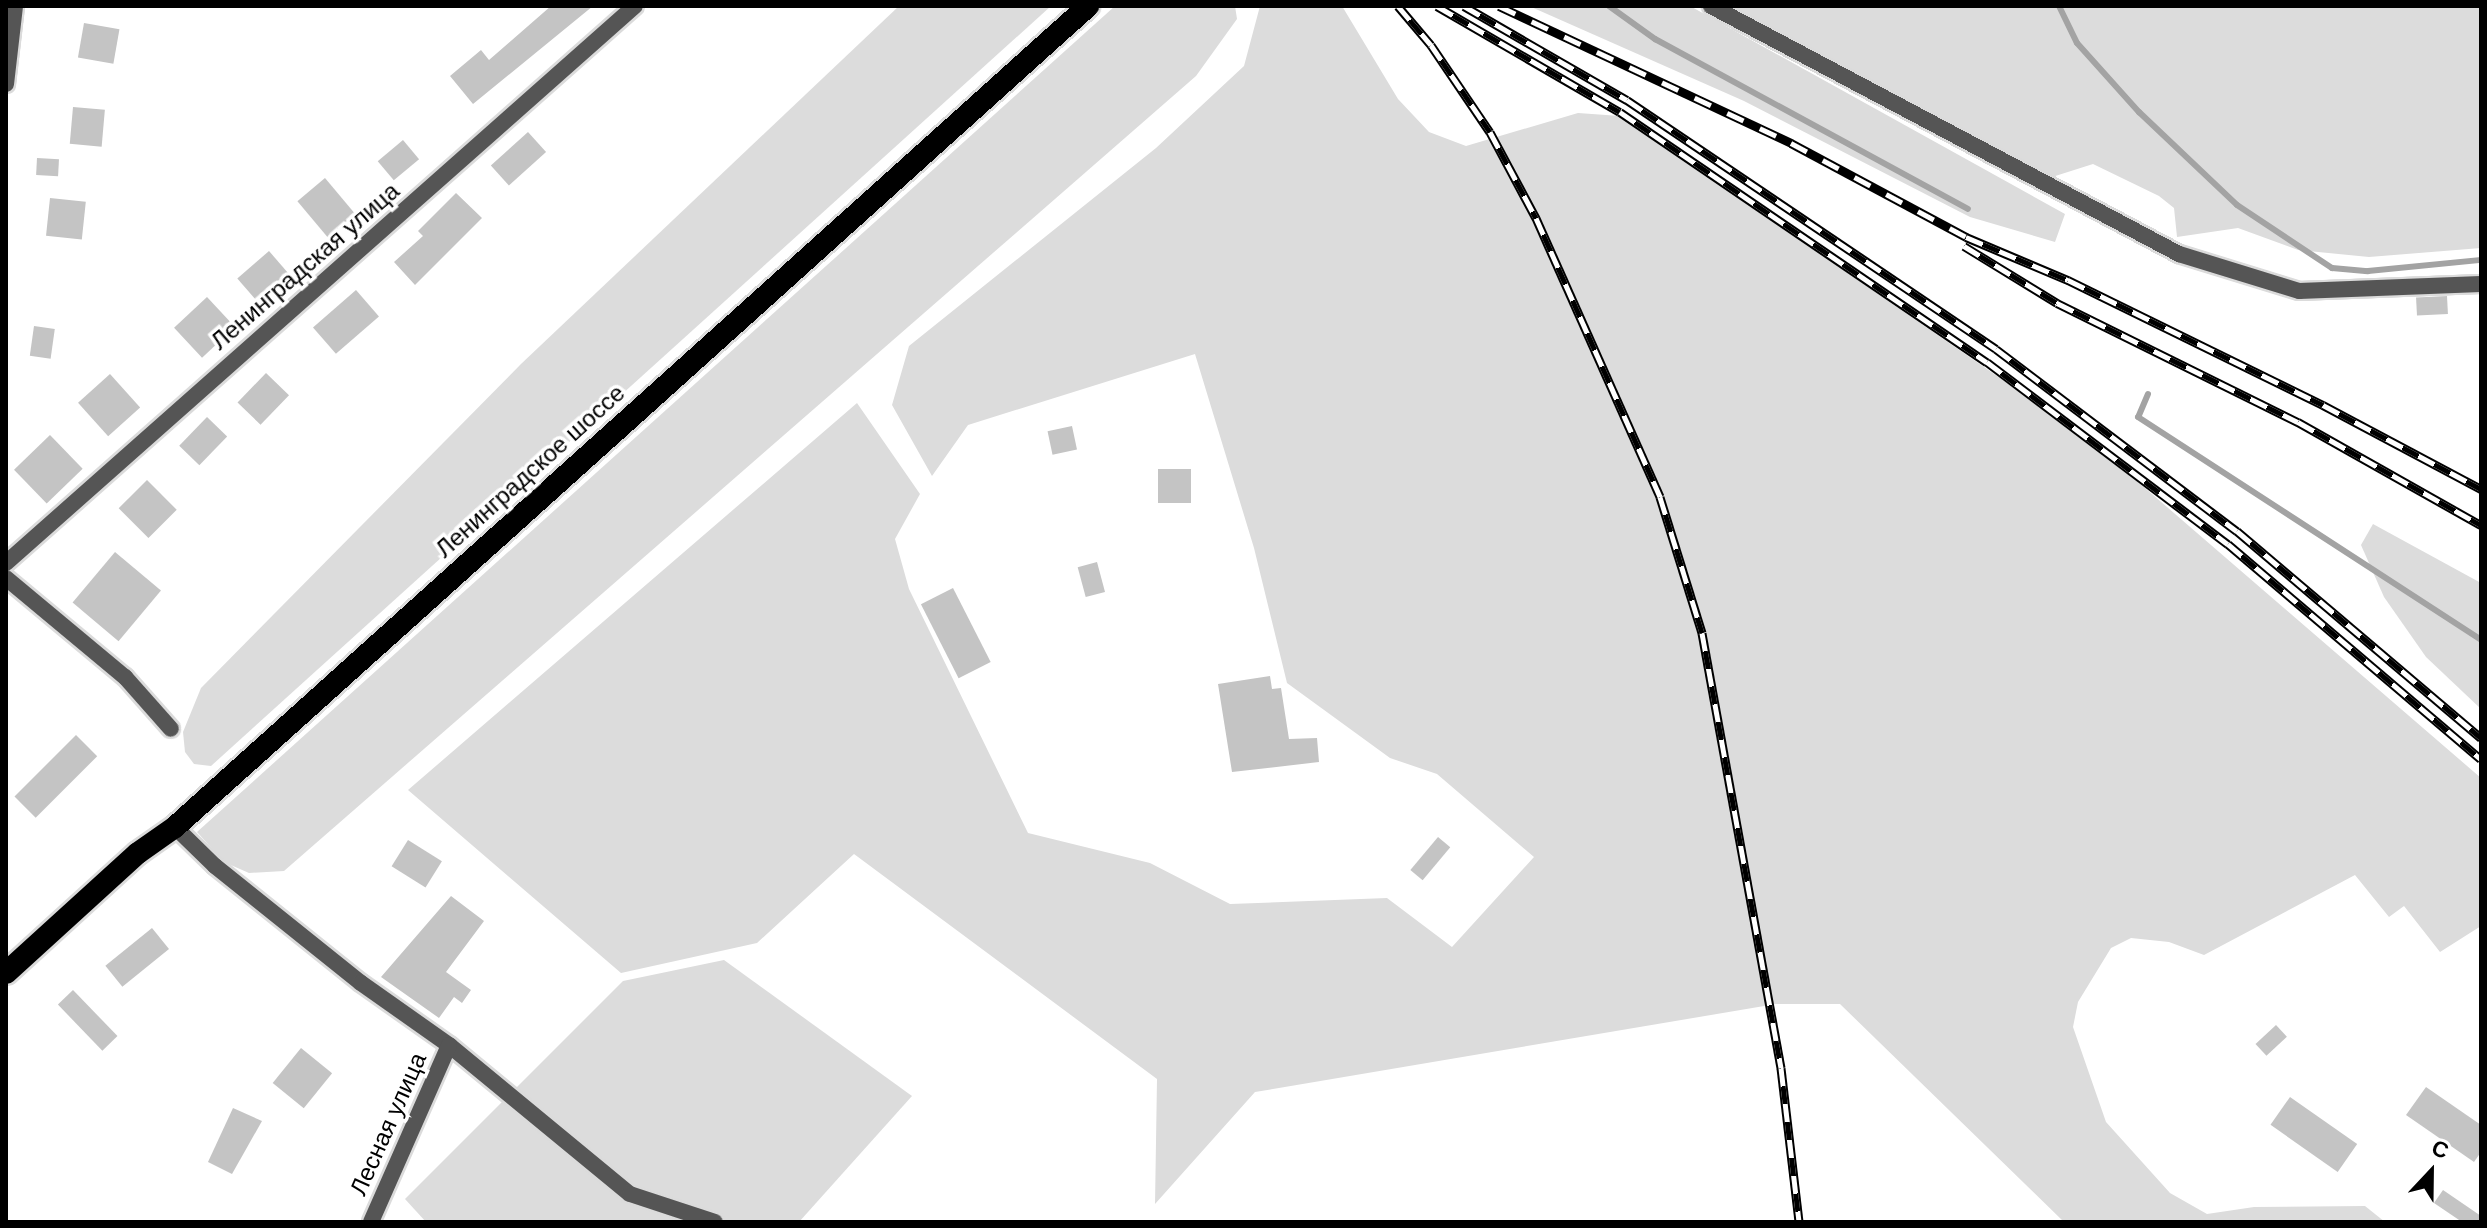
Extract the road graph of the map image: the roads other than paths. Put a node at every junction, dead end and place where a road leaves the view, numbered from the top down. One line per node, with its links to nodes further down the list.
1 (15, 6): 5 (street)
2 (635, 6): 7 (street, Ленинградская улица)
3 (1088, 6): 10 (highway, Ленинградское шоссе)
4 (1711, 6): 6 (street)
5 (6, 84)
6 (2481, 284)
7 (6, 563)
8 (6, 578): 9 (street)
9 (171, 729)
10 (175, 827): 11 (highway, Ленинградское шоссе); 12 (street)
11 (6, 973)
12 (449, 1045): 13 (street, Лесная улица); 14 (street)
13 (371, 1222)
14 (715, 1222)

